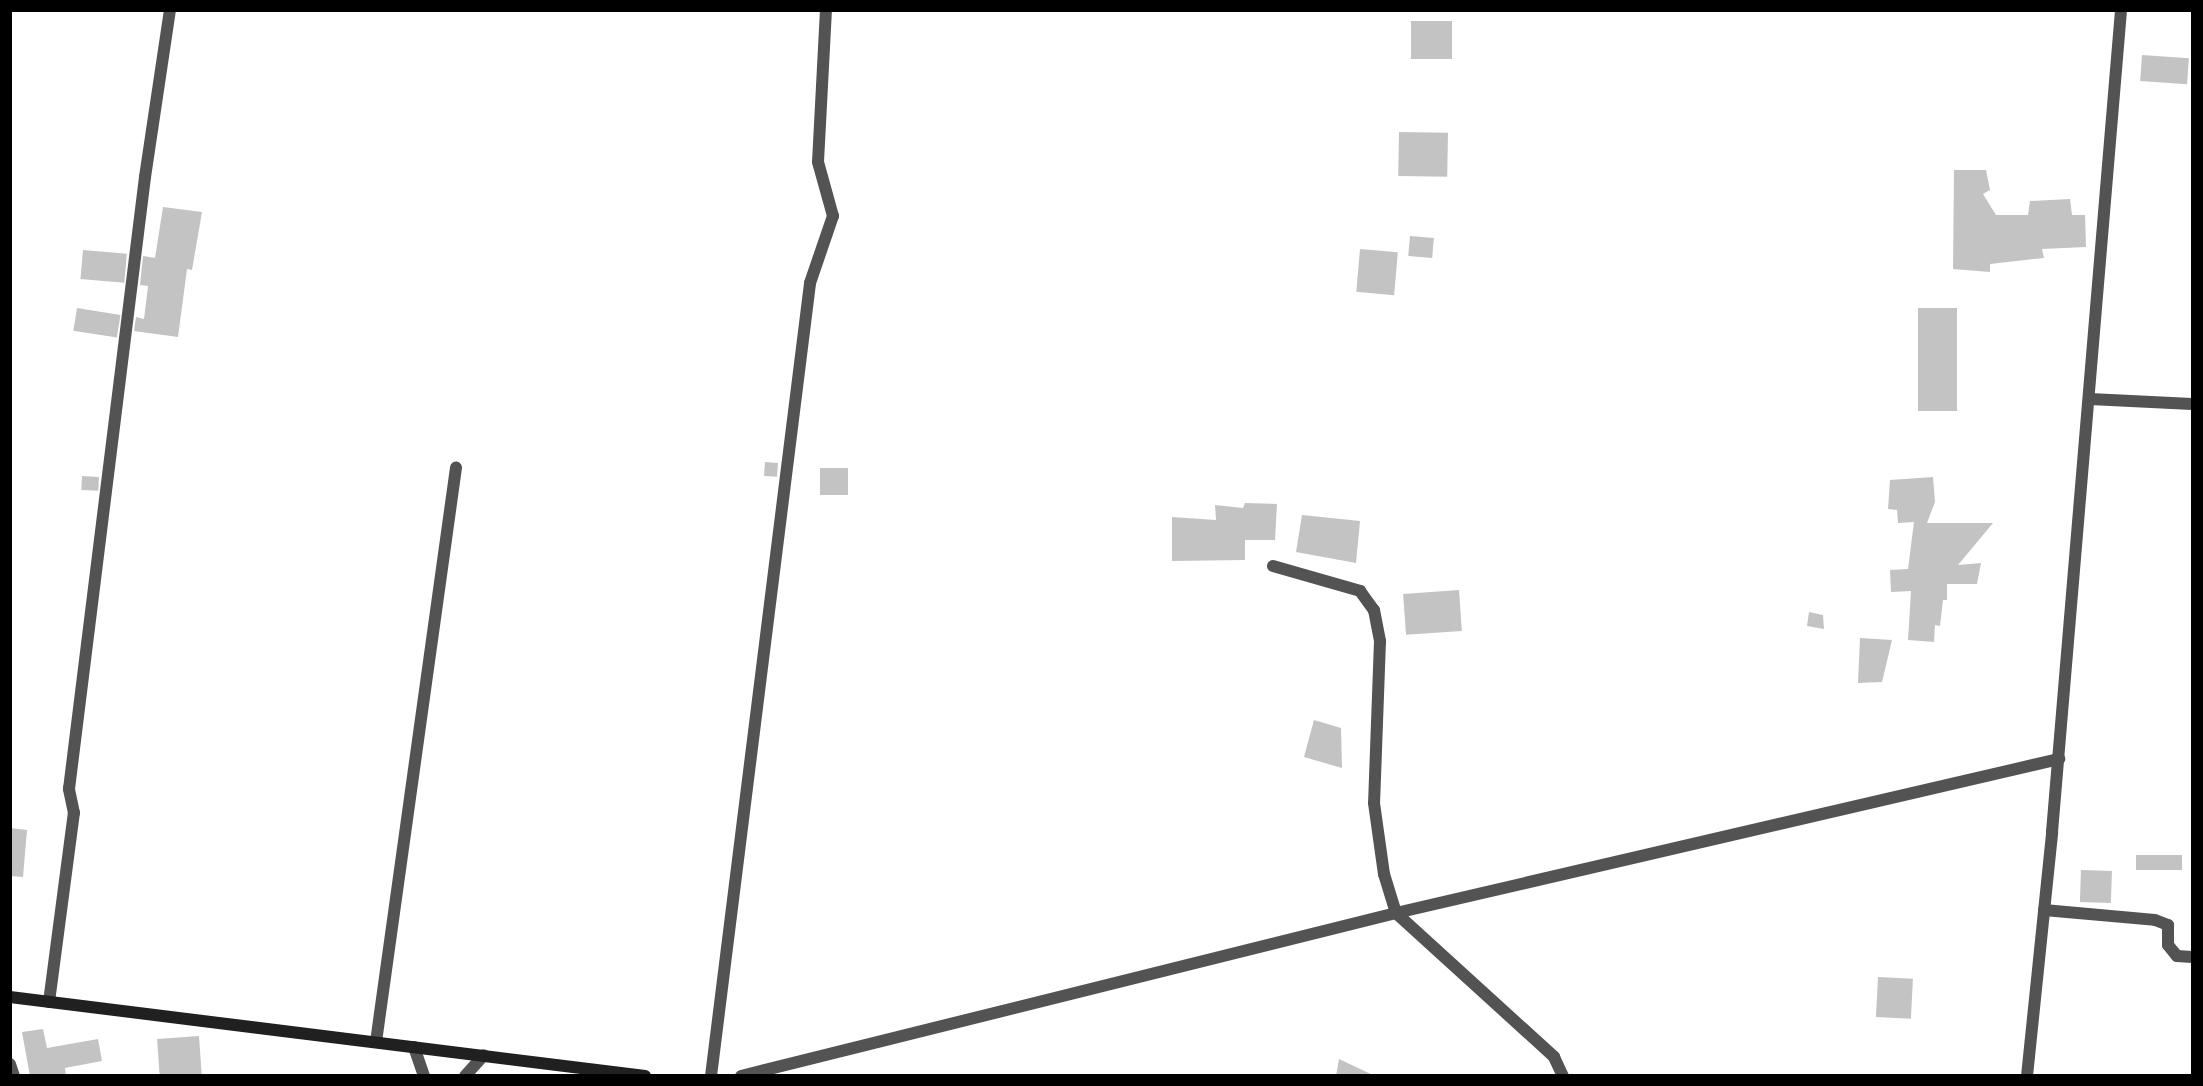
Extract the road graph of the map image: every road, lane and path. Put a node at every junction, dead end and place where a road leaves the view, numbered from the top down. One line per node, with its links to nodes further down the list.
1 (170, 10): 13 (street)
2 (826, 10): 22 (street)
3 (2121, 10): 4 (street)
4 (2090, 399): 5 (street); 8 (street)
5 (2193, 404)
6 (456, 468): 14 (street)
7 (1273, 566): 10 (street)
8 (2059, 759): 9 (street); 10 (street)
9 (2044, 910): 11 (street); 25 (street)
10 (1396, 913): 23 (street); 24 (street)
11 (2193, 957)
12 (10, 997): 13 (street)
13 (49, 1002): 14 (street)
14 (376, 1042): 15 (street)
15 (414, 1047): 16 (street); 19 (street)
16 (484, 1055): 20 (street); 21 (street)
17 (10, 1064): 18 (street)
18 (14, 1076)
19 (424, 1076)
20 (465, 1076)
21 (645, 1076)
22 (711, 1076)
23 (741, 1076)
24 (1563, 1076)
25 (2027, 1076)

